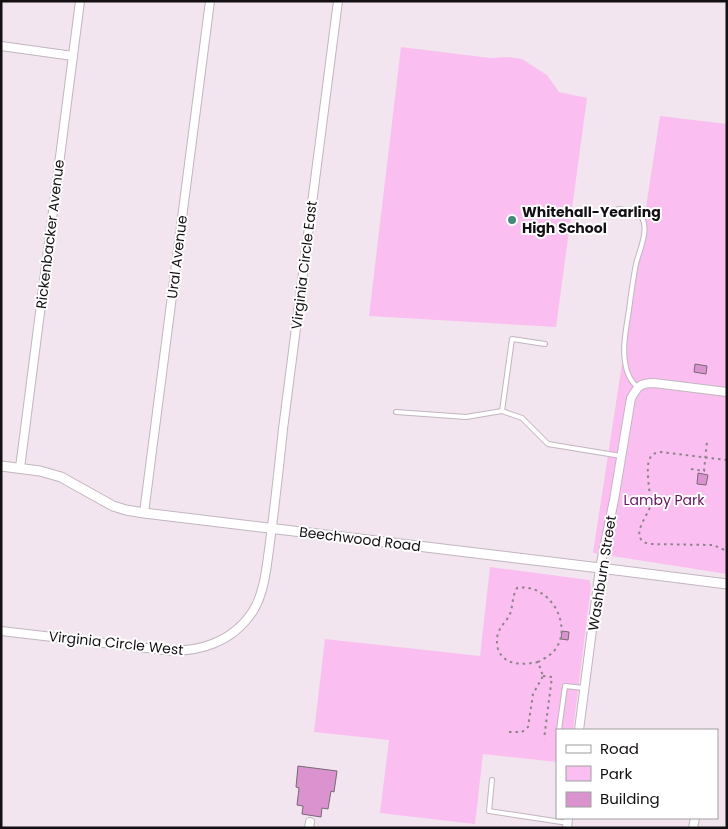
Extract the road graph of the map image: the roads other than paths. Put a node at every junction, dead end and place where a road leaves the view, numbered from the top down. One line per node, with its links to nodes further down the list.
1 (80, 1): 5 (street, Rickenbacker Avenue)
2 (210, 1): 15 (street, Ural Avenue)
3 (338, 1): 16 (street, Virginia Circle East)
4 (1, 46): 5 (street)
5 (73, 56): 14 (street, Rickenbacker Avenue)
6 (618, 209): 8 (lane)
7 (545, 344): 10 (lane)
8 (637, 387): 9 (street); 12 (street, Washburn Street)
9 (727, 392)
10 (502, 411): 11 (lane); 12 (lane)
11 (396, 412)
12 (621, 456): 17 (street, Washburn Street)
13 (1, 466): 14 (street, Beechwood Road)
14 (20, 468): 15 (street, Beechwood Road)
15 (144, 513): 16 (street, Beechwood Road)
16 (272, 529): 17 (street, Beechwood Road); 19 (street, Virginia Circle West)
17 (600, 568): 18 (street, Beechwood Road); 20 (street, Washburn Street)
18 (727, 584)
19 (1, 630)
20 (584, 688): 21 (lane); 22 (street, Washburn Street)
21 (559, 729)
22 (579, 729)
23 (492, 780): 24 (lane)
24 (568, 823)

